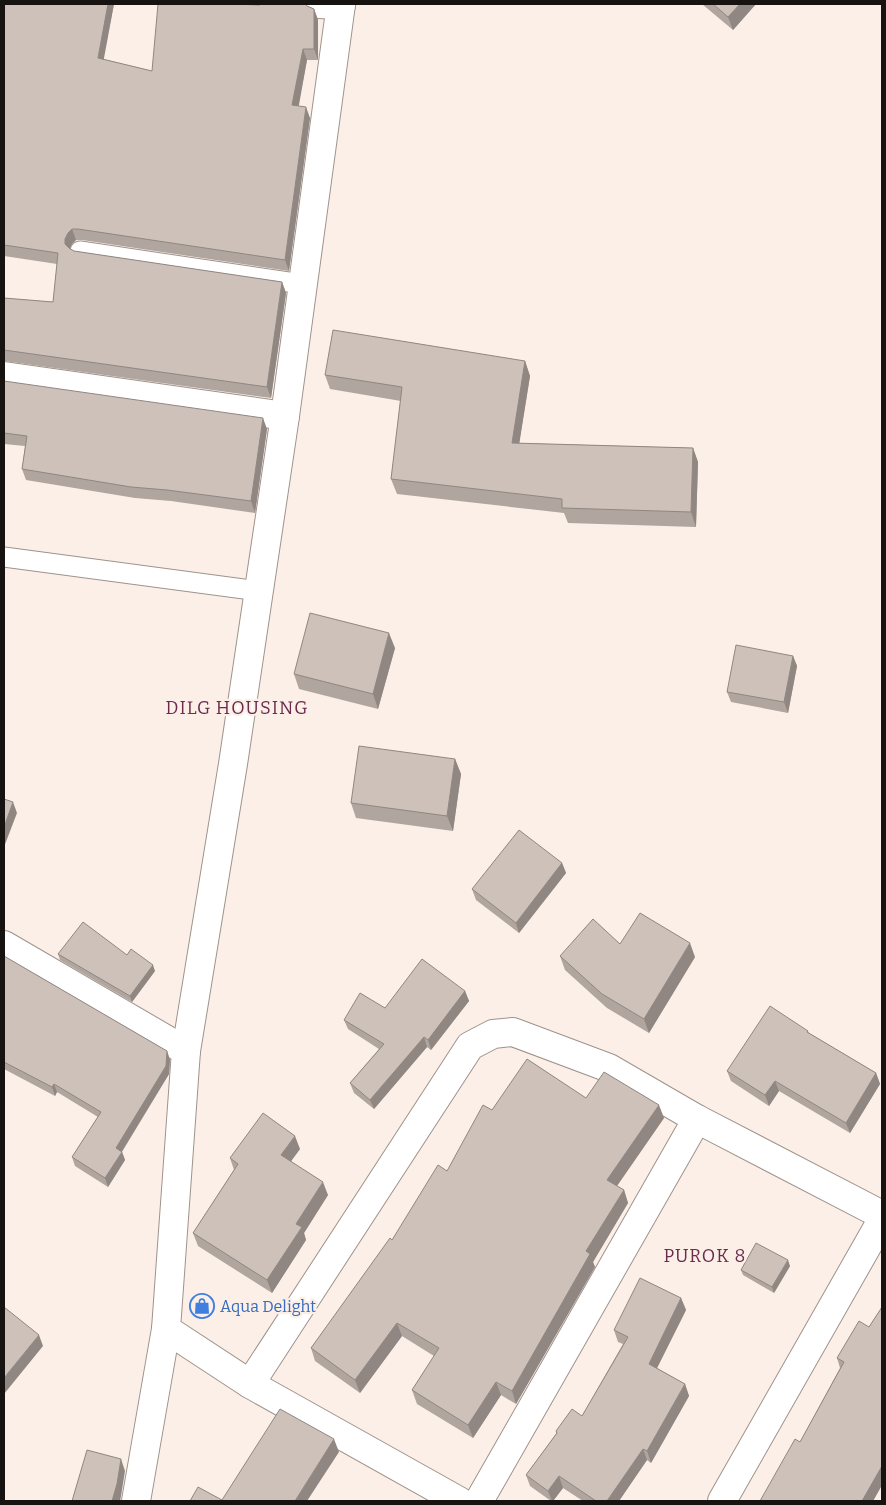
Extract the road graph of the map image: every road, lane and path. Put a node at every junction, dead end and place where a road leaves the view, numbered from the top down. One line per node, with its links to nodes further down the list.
1 (334, 4): 3 (street)
2 (80, 251): 3 (lane)
3 (302, 284): 5 (street)
4 (4, 376): 5 (street)
5 (285, 416): 7 (street)
6 (4, 557): 7 (lane)
7 (259, 591): 9 (street)
8 (4, 945): 9 (street)
9 (186, 1051): 13 (street)
10 (697, 1119): 11 (street); 14 (street); 17 (street)
11 (882, 1215)
12 (882, 1220): 18 (street)
13 (166, 1329): 14 (street); 15 (street)
14 (250, 1384): 16 (street)
15 (136, 1501)
16 (459, 1501)
17 (479, 1501)
18 (722, 1501)

